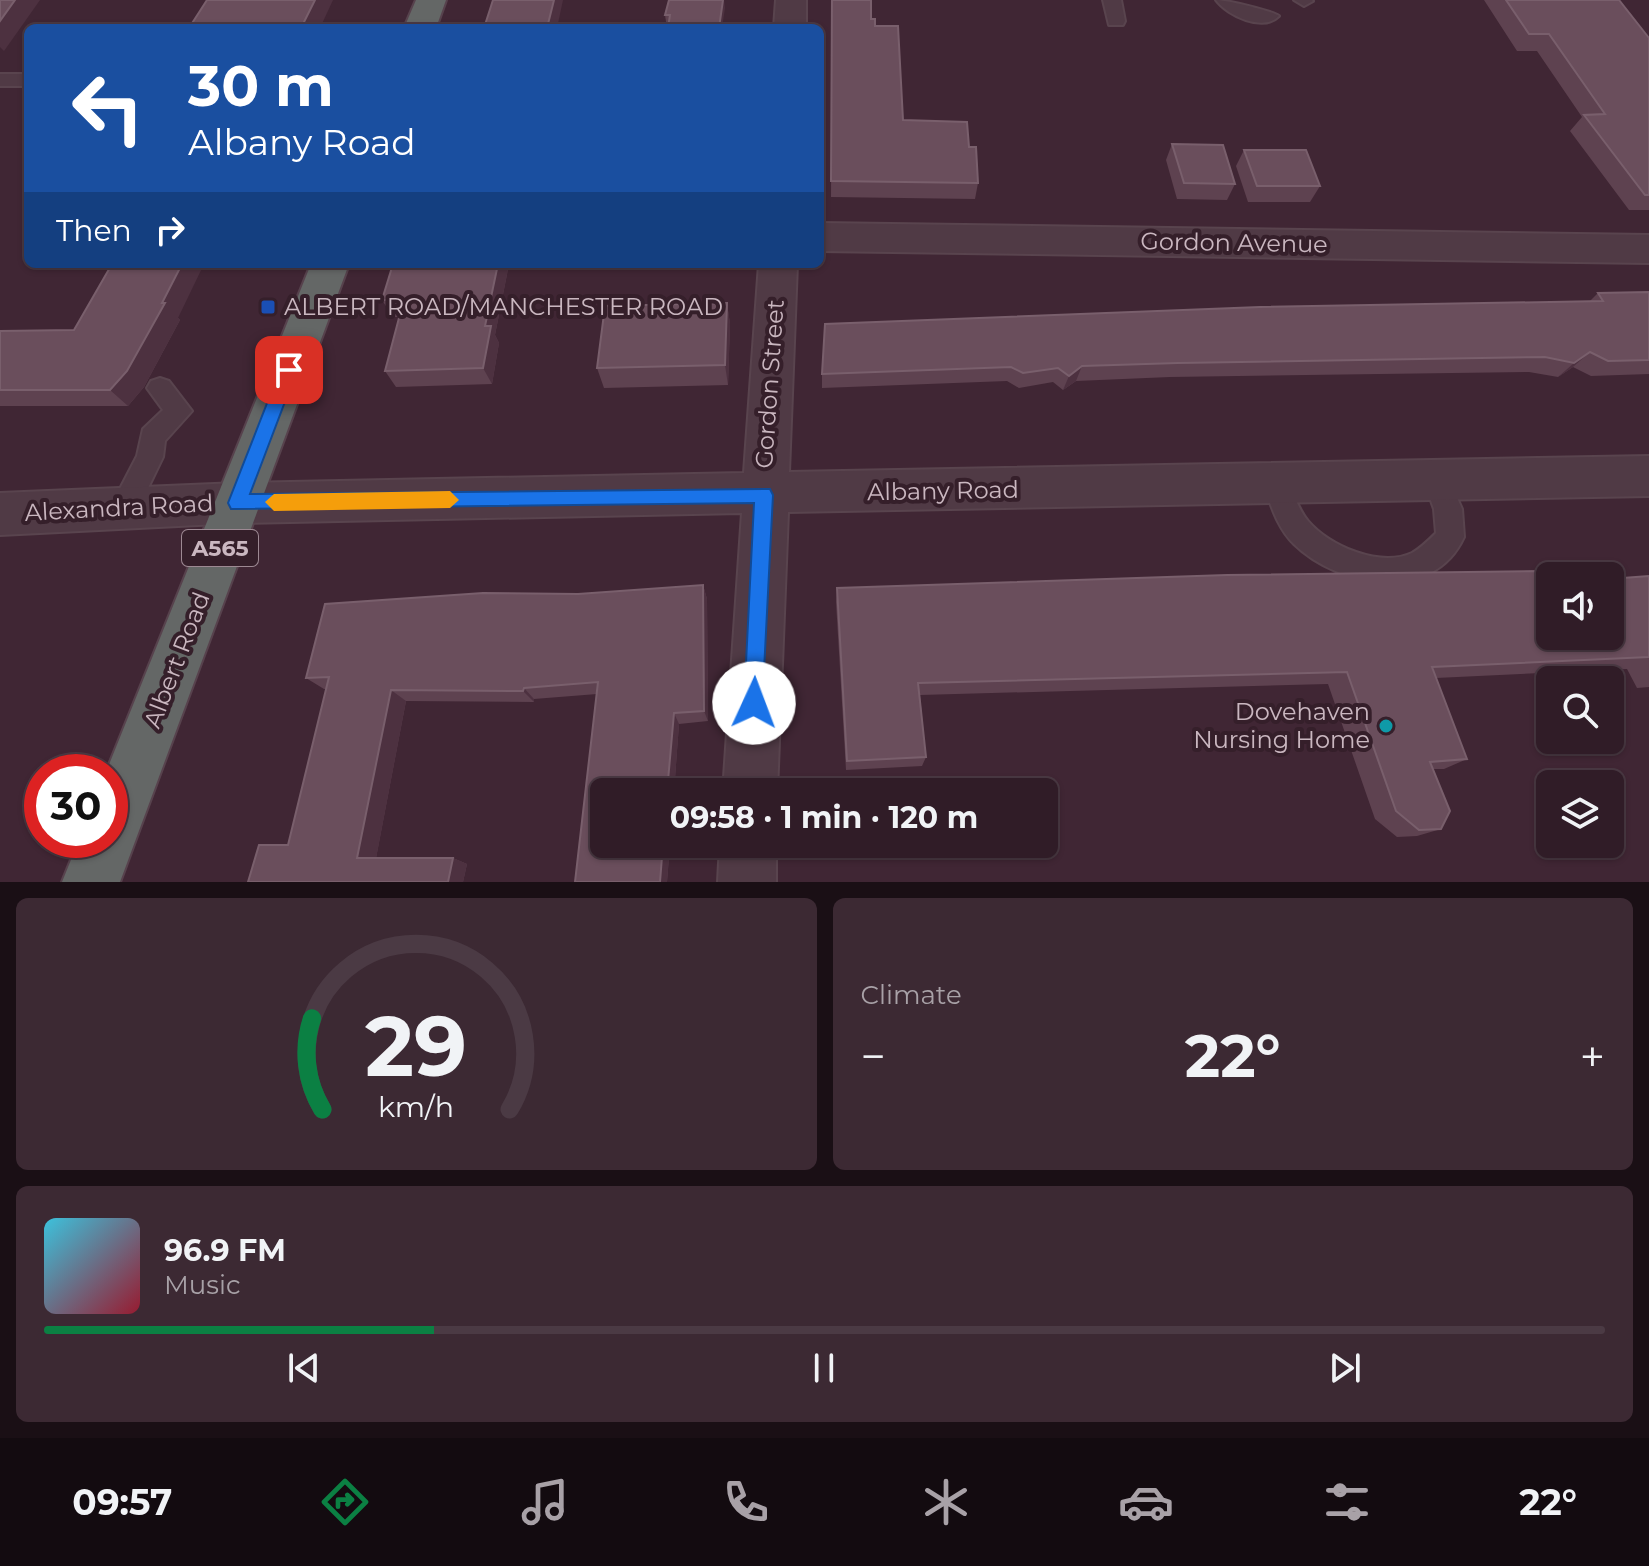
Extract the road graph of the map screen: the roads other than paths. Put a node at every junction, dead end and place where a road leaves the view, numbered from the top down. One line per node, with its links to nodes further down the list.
1 (431, 0): 7 (highway)
2 (791, 0): 8 (street)
3 (1112, 0): 6 (lane)
4 (1225, 0): 5 (lane)
5 (1270, 16)
6 (1116, 21)
7 (422, 24)
8 (790, 24)
9 (0, 80): 10 (lane)
10 (24, 80)
11 (824, 237): 12 (street, Gordon Avenue)
12 (1649, 249)
13 (328, 268): 20 (highway, Albert Road / A565)
14 (778, 268): 19 (street, Gordon Street)
15 (160, 388): 21 (lane)
16 (1649, 476): 17 (street, Albany Road)
17 (1437, 481): 18 (street, Albany Road); 18 (lane)
18 (1276, 484): 19 (street, Albany Road)
19 (764, 495): 20 (street, Albany Road); 23 (street, Gordon Street)
20 (238, 503): 21 (street, Alexandra Road); 24 (highway, Albert Road / A565)
21 (124, 508): 22 (street, Alexandra Road)
22 (0, 514)
23 (751, 778)
24 (128, 786)
25 (100, 858): 27 (highway)
26 (748, 858): 28 (street)
27 (91, 882)
28 (747, 882)

